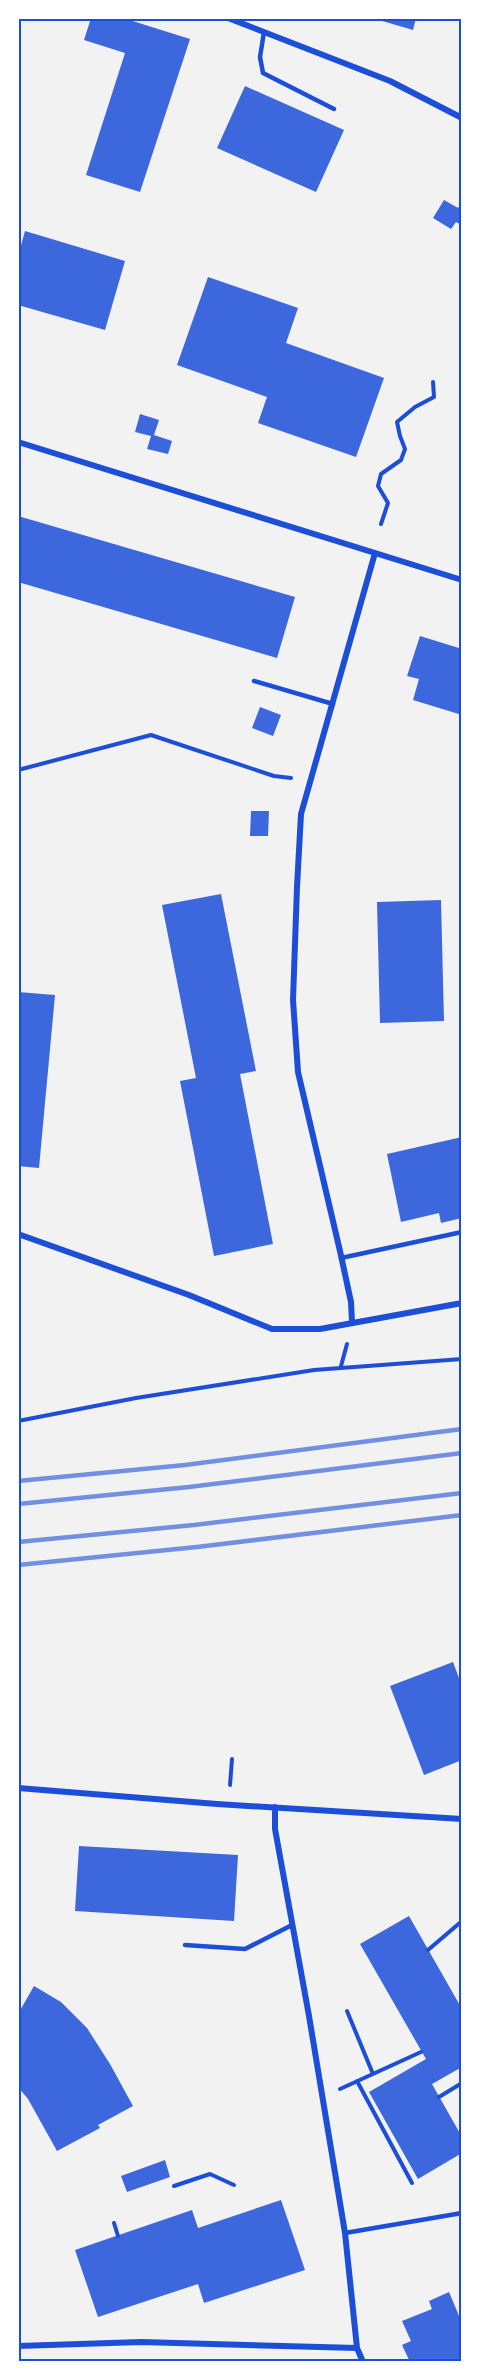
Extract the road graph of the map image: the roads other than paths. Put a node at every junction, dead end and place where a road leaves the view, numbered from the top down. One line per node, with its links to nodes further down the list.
1 (228, 18): 2 (street)
2 (264, 32): 3 (lane); 4 (street)
3 (334, 109)
4 (462, 118)
5 (18, 442): 6 (street)
6 (375, 553): 7 (street); 9 (street)
7 (462, 580)
8 (254, 681): 9 (lane)
9 (333, 704): 12 (street)
10 (462, 1232): 12 (lane)
11 (18, 1234): 14 (street)
12 (341, 1258): 14 (street)
13 (462, 1303): 14 (street)
14 (352, 1322)
15 (18, 1788): 16 (street)
16 (275, 1807): 17 (street); 18 (street)
17 (462, 1819)
18 (292, 1925): 19 (lane); 21 (street)
19 (185, 1945)
20 (462, 2213): 21 (lane)
21 (345, 2233): 23 (street)
22 (18, 2346): 23 (street)
23 (357, 2348): 24 (street)
24 (363, 2362)

